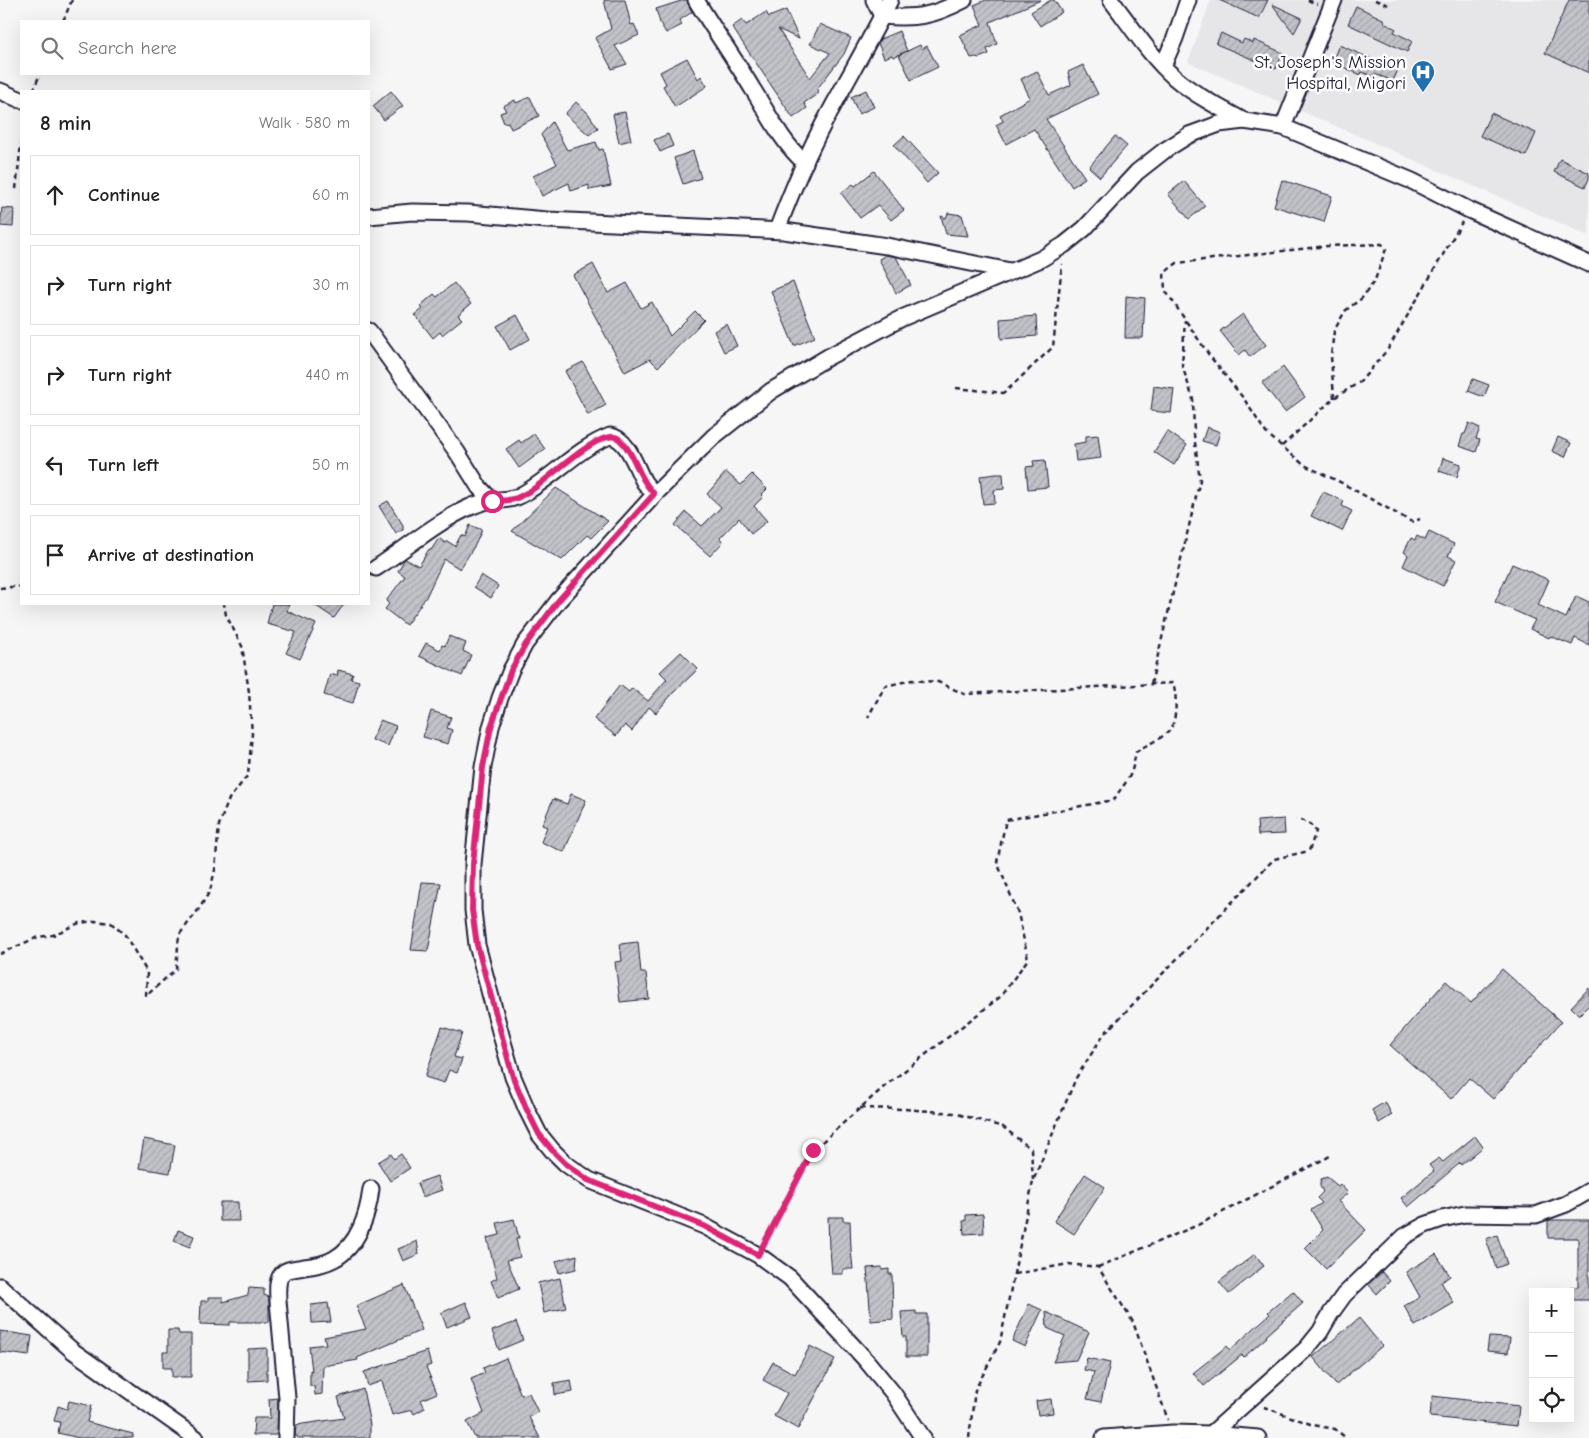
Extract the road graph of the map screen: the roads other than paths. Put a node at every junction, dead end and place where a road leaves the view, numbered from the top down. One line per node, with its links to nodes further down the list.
1 (696, 0): 14 (street)
2 (874, 0): 8 (street)
3 (890, 0): 8 (street)
4 (964, 0): 8 (street)
5 (1111, 0): 9 (street)
6 (1188, 0): 9 (street)
7 (1334, 0): 13 (street)
8 (882, 16): 14 (street)
9 (1163, 66): 12 (street)
10 (0, 91): 11 (street)
11 (20, 100)
12 (1244, 121): 13 (street); 18 (street)
13 (1283, 127): 17 (street)
14 (806, 163): 16 (street)
15 (370, 216): 16 (street)
16 (777, 230): 18 (street)
17 (1589, 264)
18 (1010, 271): 20 (street)
19 (370, 332): 21 (street)
20 (654, 494): 21 (street); 29 (street)
21 (492, 501): 22 (street)
22 (376, 568)
23 (371, 1189): 28 (street)
24 (1589, 1191): 26 (street)
25 (0, 1286): 27 (street)
26 (1211, 1434): 30 (street); 31 (street)
27 (196, 1438)
28 (286, 1438)
29 (923, 1438)
30 (1104, 1438)
31 (1258, 1438)

